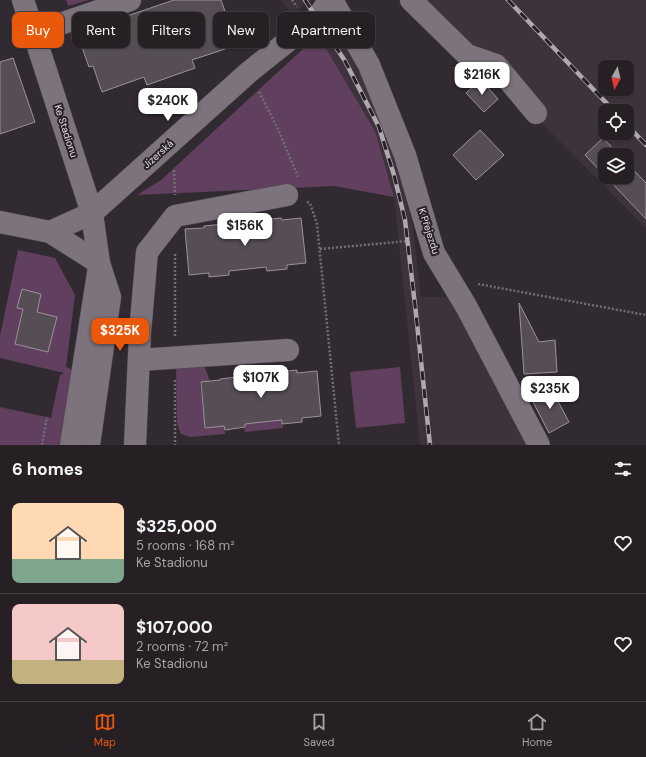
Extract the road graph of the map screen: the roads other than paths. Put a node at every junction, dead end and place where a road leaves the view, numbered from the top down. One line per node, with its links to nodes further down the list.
1 (23, 0): 6 (street, Ke Stadionu)
2 (130, 0): 7 (street)
3 (329, 0): 11 (street, Jizerská)
4 (332, 0): 20 (street, K Přejezdu)
5 (411, 0): 9 (street)
6 (27, 12)
7 (64, 23)
8 (39, 48): 11 (street, Ke Stadionu)
9 (536, 113)
10 (298, 191): 16 (street)
11 (92, 213): 13 (street, Jizerská); 14 (street, Ke Stadionu)
12 (0, 222): 13 (street)
13 (50, 232): 14 (street)
14 (99, 263): 17 (street, Ke Stadionu); 18 (street, Ke Stadionu)
15 (288, 350): 16 (street)
16 (139, 360): 19 (street)
17 (71, 445)
18 (89, 445)
19 (135, 445)
20 (539, 445)

